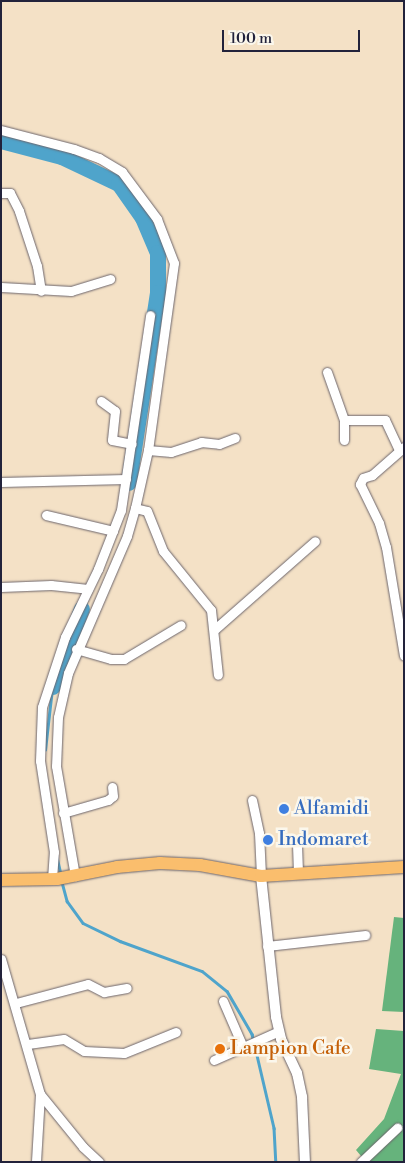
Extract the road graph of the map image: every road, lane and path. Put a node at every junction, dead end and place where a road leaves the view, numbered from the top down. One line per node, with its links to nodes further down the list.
1 (1, 130): 14 (street)
2 (1, 193): 5 (street)
3 (110, 279): 5 (street)
4 (1, 287): 5 (street)
5 (41, 291)
6 (150, 315): 12 (street)
7 (327, 372): 9 (street)
8 (101, 401): 12 (street)
9 (344, 420): 11 (street); 13 (street)
10 (235, 438): 14 (street)
11 (344, 440)
12 (132, 444): 15 (street)
13 (401, 449): 25 (street)
14 (148, 450): 17 (street)
15 (126, 479): 16 (street); 19 (street)
16 (1, 482)
17 (135, 508): 24 (street); 26 (street)
18 (46, 515): 19 (street)
19 (113, 532): 22 (street)
20 (315, 541): 24 (street)
21 (1, 587): 22 (street)
22 (88, 589): 36 (street)
23 (181, 625): 26 (street)
24 (215, 629): 28 (street)
25 (401, 631): 27 (street)
26 (76, 650): 31 (street)
27 (404, 656)
28 (218, 676)
29 (112, 787): 31 (street)
30 (252, 800): 35 (street)
31 (63, 813): 36 (street)
32 (297, 844): 34 (street)
33 (404, 867): 34 (main road)
34 (298, 874): 35 (main road)
35 (261, 876): 36 (main road); 39 (street)
36 (63, 878): 37 (main road)
37 (1, 880)
38 (366, 935): 39 (street)
39 (268, 946): 44 (street)
40 (1, 959): 43 (street)
41 (127, 988): 43 (street)
42 (223, 1001): 47 (street)
43 (16, 1003): 46 (street)
44 (279, 1031): 47 (street); 53 (street)
45 (176, 1032): 46 (street)
46 (28, 1044): 49 (street)
47 (246, 1044): 48 (street)
48 (214, 1060)
49 (40, 1094): 51 (street); 52 (street)
50 (397, 1128): 54 (street)
51 (36, 1162)
52 (99, 1162)
53 (305, 1162)
54 (361, 1162)

